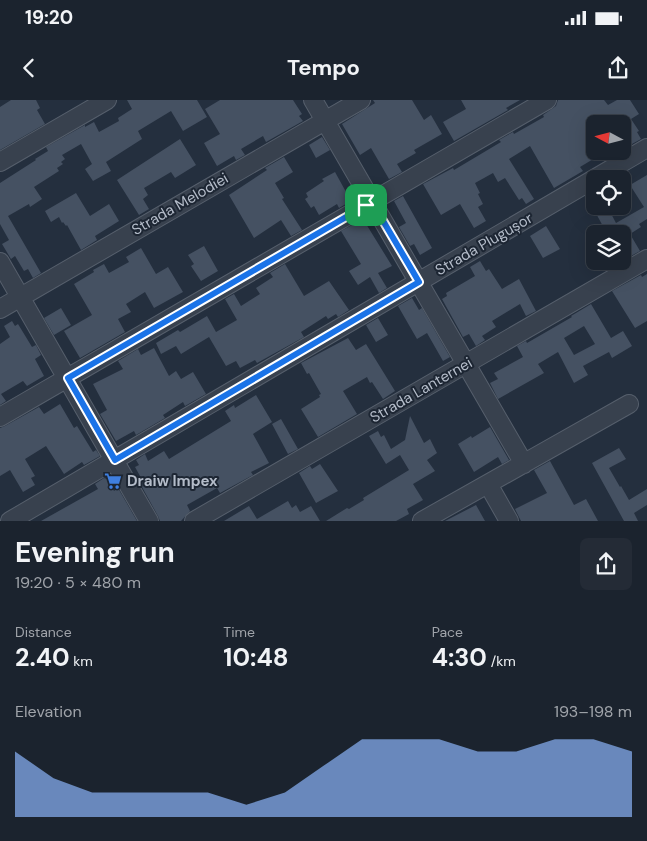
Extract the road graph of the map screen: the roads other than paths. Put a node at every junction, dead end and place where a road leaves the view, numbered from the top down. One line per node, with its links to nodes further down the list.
1 (107, 100): 7 (street)
2 (313, 100): 5 (street)
3 (361, 100): 5 (street, Strada Melodiei)
4 (547, 100): 8 (street)
5 (325, 121): 8 (street); 12 (street, Strada Melodiei)
6 (647, 148): 11 (street, Strada Plugușor)
7 (0, 162)
8 (372, 202): 11 (street); 15 (street)
9 (647, 259): 14 (street, Strada Lanternei)
10 (0, 262): 12 (street)
11 (419, 282): 14 (street); 18 (street, Strada Plugușor)
12 (20, 297): 13 (street, Strada Melodiei); 15 (street)
13 (0, 309)
14 (467, 364): 19 (street); 23 (street, Strada Lanternei)
15 (68, 378): 17 (street); 18 (street)
16 (629, 404): 19 (street)
17 (0, 417)
18 (115, 460): 21 (street, Strada Plugușor); 22 (street)
19 (524, 464): 20 (street)
20 (488, 484): 24 (street); 25 (street)
21 (10, 521)
22 (149, 521)
23 (194, 521)
24 (422, 521)
25 (509, 521)

